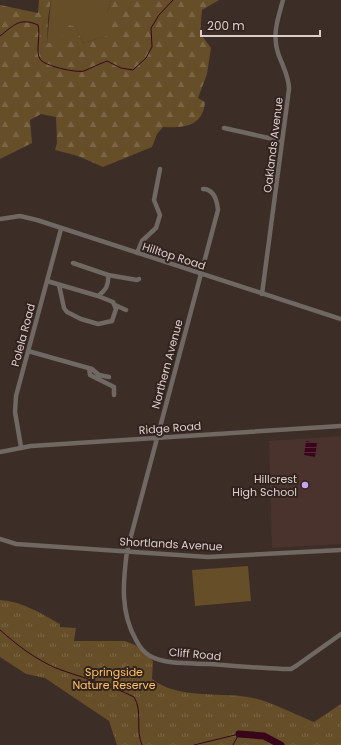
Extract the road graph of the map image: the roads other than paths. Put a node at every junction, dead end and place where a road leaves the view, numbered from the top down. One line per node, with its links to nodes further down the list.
1 (283, 0): 3 (street, Oaklands Avenue)
2 (224, 128): 3 (street)
3 (282, 141): 15 (street, Oaklands Avenue)
4 (160, 169): 8 (street)
5 (203, 189): 10 (street, Northern Avenue)
6 (0, 219): 7 (street, Hilltop Road)
7 (61, 229): 8 (street, Hilltop Road); 13 (street, Polela Road)
8 (137, 253): 10 (street, Hilltop Road)
9 (74, 263): 11 (street)
10 (200, 274): 15 (street, Hilltop Road); 25 (street, Northern Avenue)
11 (108, 275): 12 (street); 16 (street)
12 (139, 279)
13 (47, 281): 14 (street); 20 (street, Polela Road)
14 (59, 285): 16 (street); 17 (street)
15 (262, 294): 19 (street, Hilltop Road)
16 (98, 296): 17 (street)
17 (115, 305): 18 (street)
18 (126, 310)
19 (341, 319)
20 (28, 351): 21 (street); 26 (street, Polela Road)
21 (89, 368): 22 (street); 23 (street)
22 (109, 377)
23 (114, 395)
24 (341, 426): 25 (street, Ridge Road)
25 (157, 438): 26 (street, Ridge Road); 30 (street, Northern Avenue)
26 (21, 447): 27 (street, Ridge Road)
27 (0, 452)
28 (0, 539): 30 (street, Shortlands Avenue)
29 (341, 550): 30 (street, Shortlands Avenue)
30 (127, 551): 31 (street, Cliff Road)
31 (341, 634)

